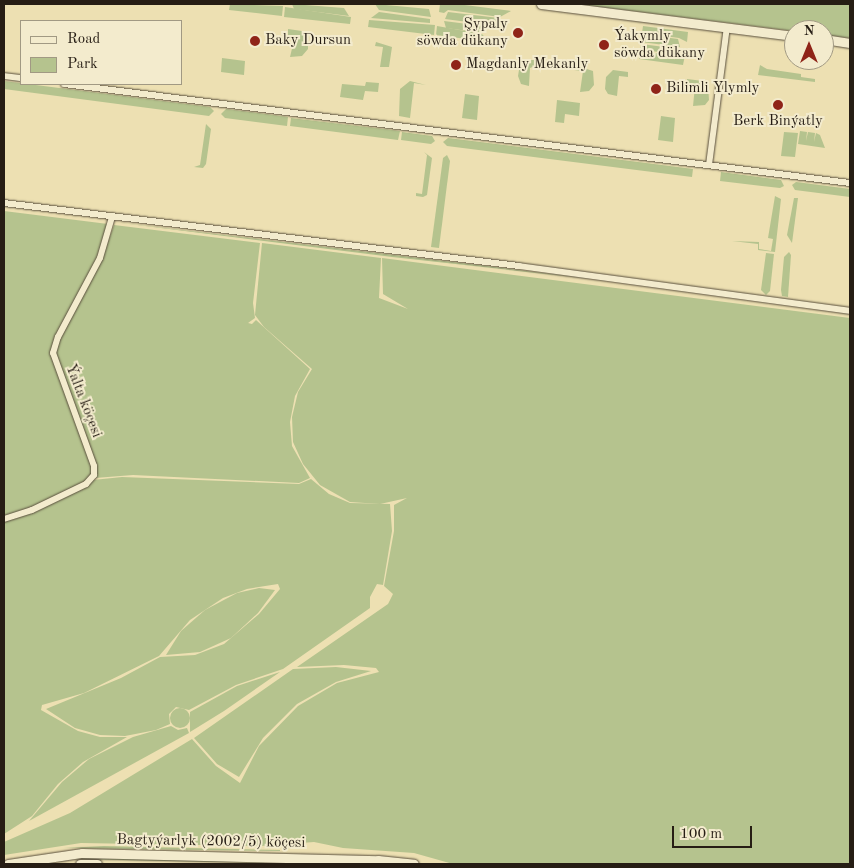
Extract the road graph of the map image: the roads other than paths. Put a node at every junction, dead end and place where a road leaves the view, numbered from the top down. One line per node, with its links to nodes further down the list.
1 (541, 4): 2 (street)
2 (727, 27): 3 (street); 9 (street)
3 (784, 35)
4 (834, 41): 5 (street)
5 (850, 43)
6 (4, 76): 7 (street)
7 (20, 78)
8 (72, 85): 9 (street)
9 (709, 165): 10 (street)
10 (850, 183)
11 (4, 203): 12 (street)
12 (112, 217): 13 (street); 14 (street, Ýalta köçesi)
13 (850, 311)
14 (4, 519)
15 (274, 861): 16 (street, Bagtyýarlyk (2002/5) köçesi); 19 (street, Bagtyýarlyk (2002/5) köçesi)
16 (8, 864)
17 (80, 864): 18 (street)
18 (96, 864)
19 (414, 864)

